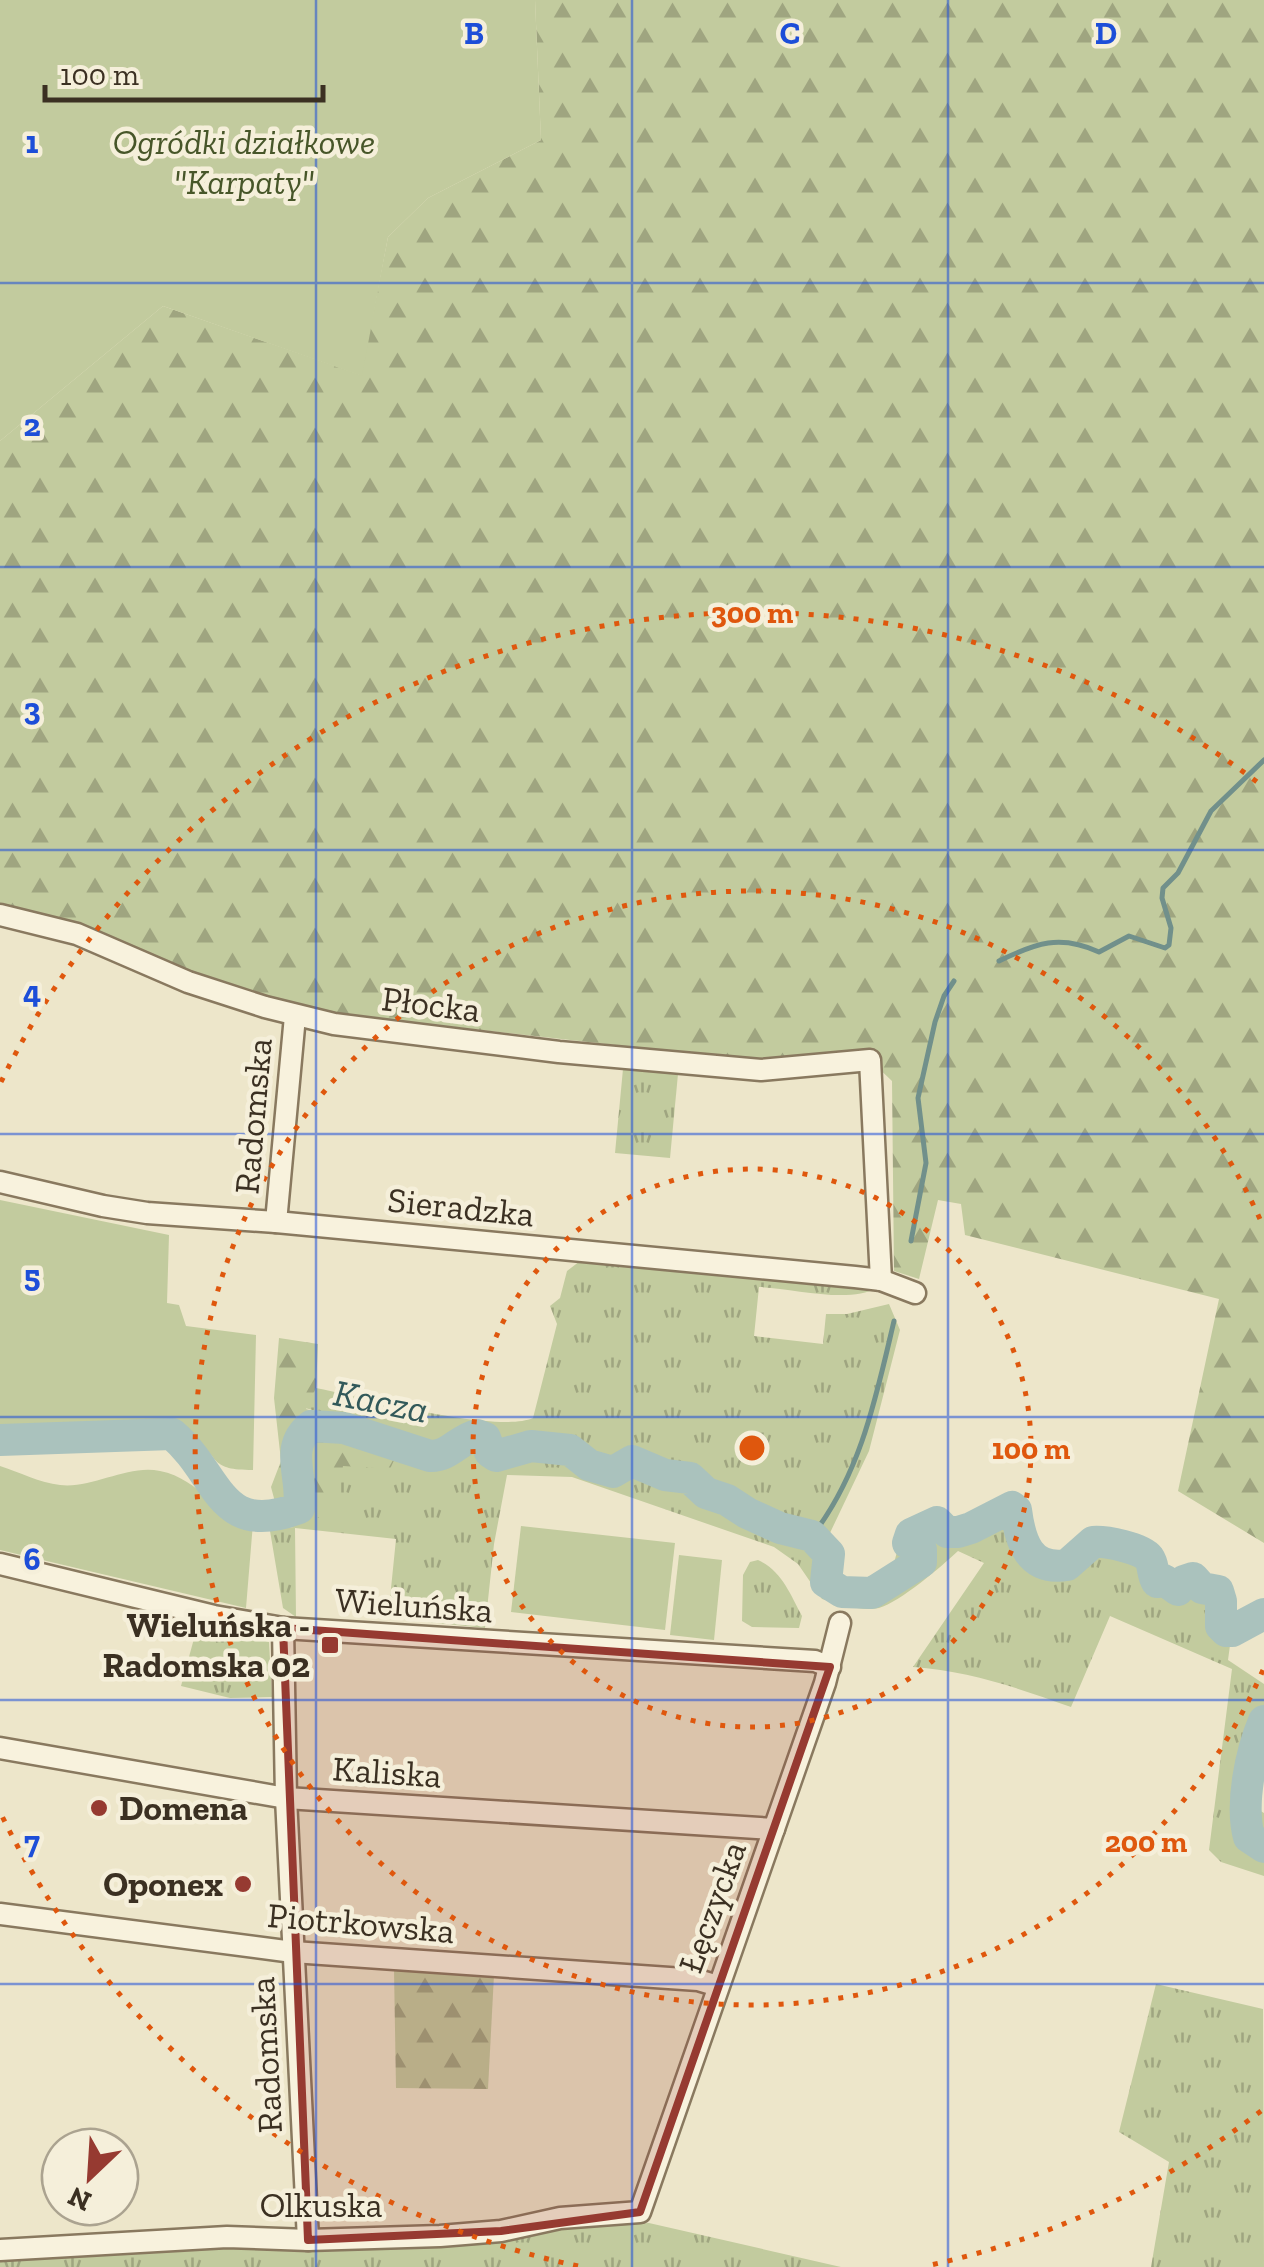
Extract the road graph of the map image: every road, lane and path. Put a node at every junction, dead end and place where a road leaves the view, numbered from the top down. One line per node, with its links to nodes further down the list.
1 (0, 916): 2 (street, Płocka)
2 (294, 1016): 4 (street, Radomska); 5 (street, Płocka)
3 (0, 1182): 4 (street, Sieradzka)
4 (276, 1222): 5 (street, Sieradzka)
5 (881, 1280): 6 (street, Sieradzka)
6 (915, 1293)
7 (0, 1564): 9 (street, Wieluńska)
8 (840, 1623): 10 (street, Łęczycka)
9 (283, 1628): 10 (street, Wieluńska); 12 (street, Radomska)
10 (830, 1667): 13 (street, Łęczycka)
11 (0, 1748): 12 (street, Kaliska)
12 (286, 1798): 13 (street, Kaliska); 15 (street, Radomska)
13 (774, 1829): 16 (street, Łęczycka)
14 (0, 1914): 15 (street, Piotrkowska)
15 (293, 1952): 16 (street, Piotrkowska); 18 (street, Radomska)
16 (718, 1986): 17 (street, Łęczycka)
17 (640, 2212): 18 (street, Olkuska)
18 (308, 2240): 19 (street, Olkuska)
19 (0, 2250)

